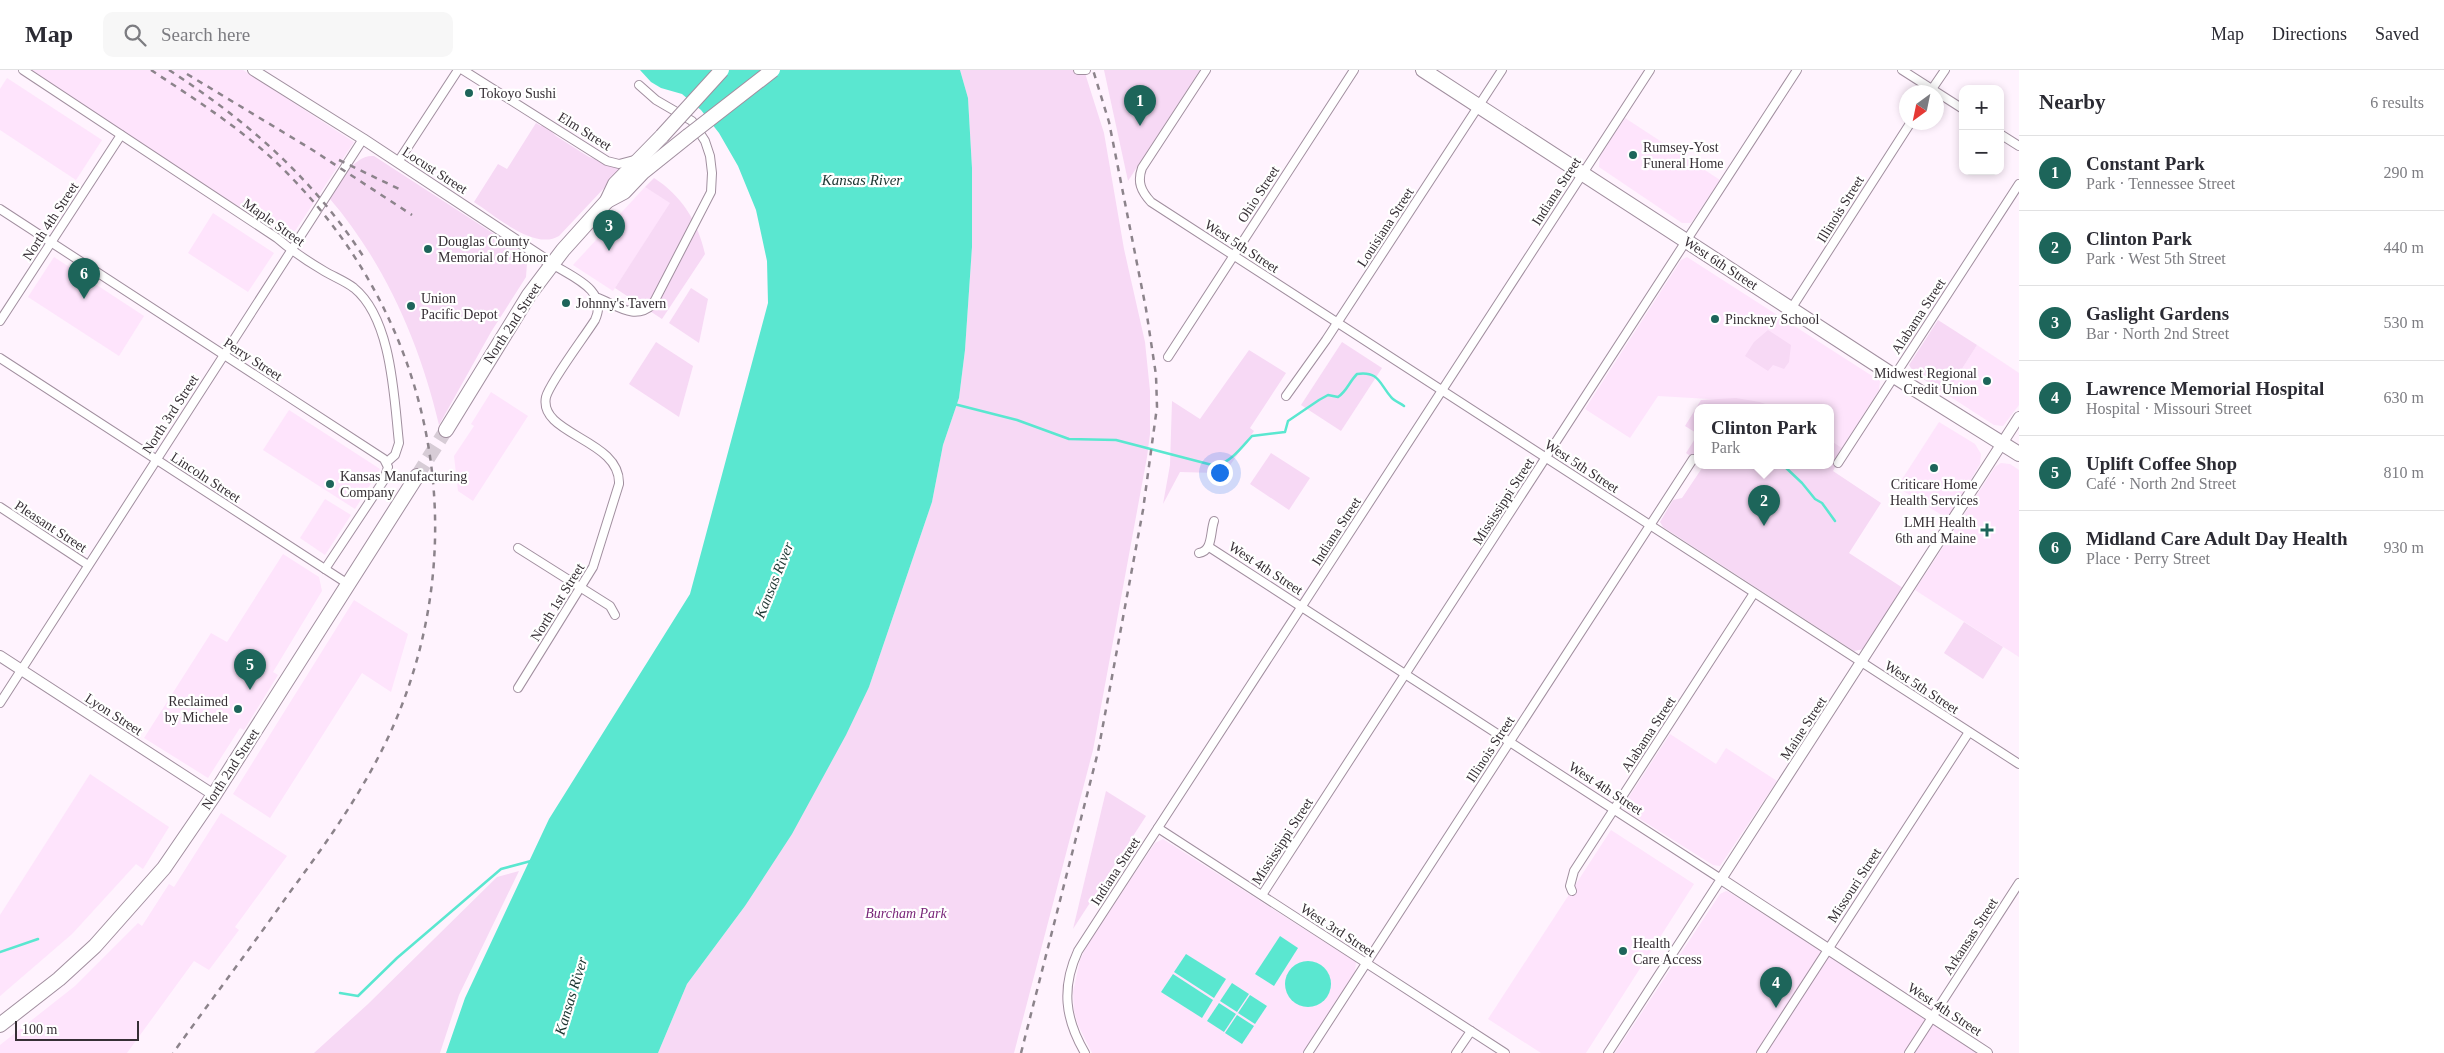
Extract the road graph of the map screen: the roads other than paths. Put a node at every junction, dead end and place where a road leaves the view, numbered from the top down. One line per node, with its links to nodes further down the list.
1 (23, 70): 24 (street, Maple Street)
2 (253, 70): 26 (street, Locust Street)
3 (458, 70): 29 (street)
4 (463, 70): 28 (street, Elm Street)
5 (722, 70): 28 (highway, North 2nd Street, bridge)
6 (773, 70): 32 (highway, North 2nd Street, bridge)
7 (1078, 70): 8 (street)
8 (1086, 70)
9 (1206, 70): 37 (street, West 5th Street)
10 (1354, 70): 37 (street, Ohio Street)
11 (1423, 70): 21 (highway, West 6th Street)
12 (1502, 70): 21 (street, Louisiana Street)
13 (1650, 70): 30 (street, Indiana Street)
14 (1798, 70): 34 (street, Mississippi Street)
15 (1902, 70): 18 (street)
16 (1945, 70): 19 (street)
17 (639, 85): 39 (street, Locust Street)
18 (1923, 85)
19 (1935, 85)
20 (1944, 98): 22 (street)
21 (1478, 106): 30 (highway, West 6th Street); 42 (street, Louisiana Street)
22 (1959, 107)
23 (1906, 130): 40 (street, Illinois Street)
24 (121, 135): 35 (street, North 4th Street); 36 (street, Maple Street)
25 (2004, 137): 27 (street)
26 (363, 139): 29 (street, Locust Street); 36 (street, North 3rd Street)
27 (2019, 146)
28 (646, 152): 32 (highway, North 2nd Street)
29 (398, 162): 38 (street, Locust Street)
30 (1582, 174): 34 (highway, West 6th Street); 47 (street, Indiana Street)
31 (2019, 184): 46 (street, Alabama Street)
32 (607, 201): 38 (highway, North 2nd Street)
33 (0, 209): 35 (street, Perry Street)
34 (1687, 241): 40 (highway, West 6th Street); 53 (street, Mississippi Street)
35 (51, 243): 41 (street, North 4th Street); 43 (street, Perry Street)
36 (290, 249): 43 (street, North 3rd Street); 56 (street, Maple Street)
37 (1233, 256): 42 (street, West 5th Street); 44 (street, Ohio Street)
38 (552, 264): 39 (street, Locust Street); 50 (highway, North 2nd Street)
39 (598, 298): 68 (street, North 1st Street)
40 (1791, 309): 46 (highway, West 6th Street)
41 (0, 321)
42 (1337, 323): 47 (street, West 5th Street); 48 (street, Louisiana Street)
43 (223, 354): 54 (street, North 3rd Street); 56 (street, Perry Street)
44 (1168, 357)
45 (0, 358): 54 (street, Lincoln Street)
46 (1894, 376): 51 (highway, West 6th Street); 57 (street, Alabama Street)
47 (1442, 390): 53 (street, West 5th Street); 70 (street, Indiana Street)
48 (1286, 396)
49 (2019, 417): 51 (street, Maine Street)
50 (446, 430)
51 (2002, 443): 52 (highway, West 6th Street); 73 (street, Maine Street)
52 (2019, 454)
53 (1546, 458): 61 (street, West 5th Street); 75 (street, Mississippi Street)
54 (156, 459): 65 (street, North 3rd Street); 66 (street, Lincoln Street)
55 (1693, 459): 61 (street, Illinois Street)
56 (387, 462): 66 (street)
57 (1838, 463)
58 (417, 476): 67 (highway, North 2nd Street)
59 (0, 507): 65 (street, Pleasant Street)
60 (1214, 521): 62 (street)
61 (1650, 525): 69 (street, West 5th Street); 79 (street, Illinois Street)
62 (1209, 547): 64 (street); 70 (street, West 4th Street)
63 (518, 548): 68 (street)
64 (1199, 553)
65 (88, 565): 74 (street, North 3rd Street)
66 (325, 569): 67 (street, Lincoln Street)
67 (348, 584): 81 (highway, North 2nd Street)
68 (581, 588): 71 (street); 76 (street, North 1st Street)
69 (1754, 593): 73 (street, West 5th Street); 82 (street, Alabama Street)
70 (1302, 607): 75 (street, West 4th Street); 83 (street, Indiana Street)
71 (615, 615)
72 (0, 656): 74 (street, Lyon Street)
73 (1862, 662): 78 (street, West 5th Street); 84 (street, Maine Street)
74 (22, 670): 77 (street, North 3rd Street); 81 (street, Lyon Street)
75 (1406, 675): 79 (street, West 4th Street); 87 (street, Mississippi Street)
76 (518, 688)
77 (0, 704)
78 (1968, 732): 80 (street, West 5th Street); 88 (street, Missouri Street)
79 (1510, 742): 82 (street, West 4th Street); 89 (street, Illinois Street)
80 (2019, 764)
81 (214, 795): 91 (highway, North 2nd Street)
82 (1614, 810): 84 (street, West 4th Street); 86 (street, Alabama Street)
83 (1158, 828): 87 (street, West 3rd Street); 93 (street, Indiana Street)
84 (1721, 879): 88 (street, West 4th Street); 97 (street, Maine Street)
85 (2019, 883): 90 (street, Arkansas Street)
86 (1572, 891)
87 (1262, 895): 89 (street, West 3rd Street)
88 (1828, 949): 90 (street, West 4th Street); 98 (street, Missouri Street)
89 (1366, 963): 92 (street, West 3rd Street); 94 (street, Illinois Street)
90 (1932, 1017): 99 (street, Arkansas Street); 100 (street, West 4th Street)
91 (0, 1025)
92 (1470, 1031): 95 (street); 96 (street, West 3rd Street)
93 (1085, 1053)
94 (1308, 1053)
95 (1456, 1053)
96 (1505, 1053)
97 (1608, 1053)
98 (1761, 1053)
99 (1909, 1053)
100 (1987, 1053)

